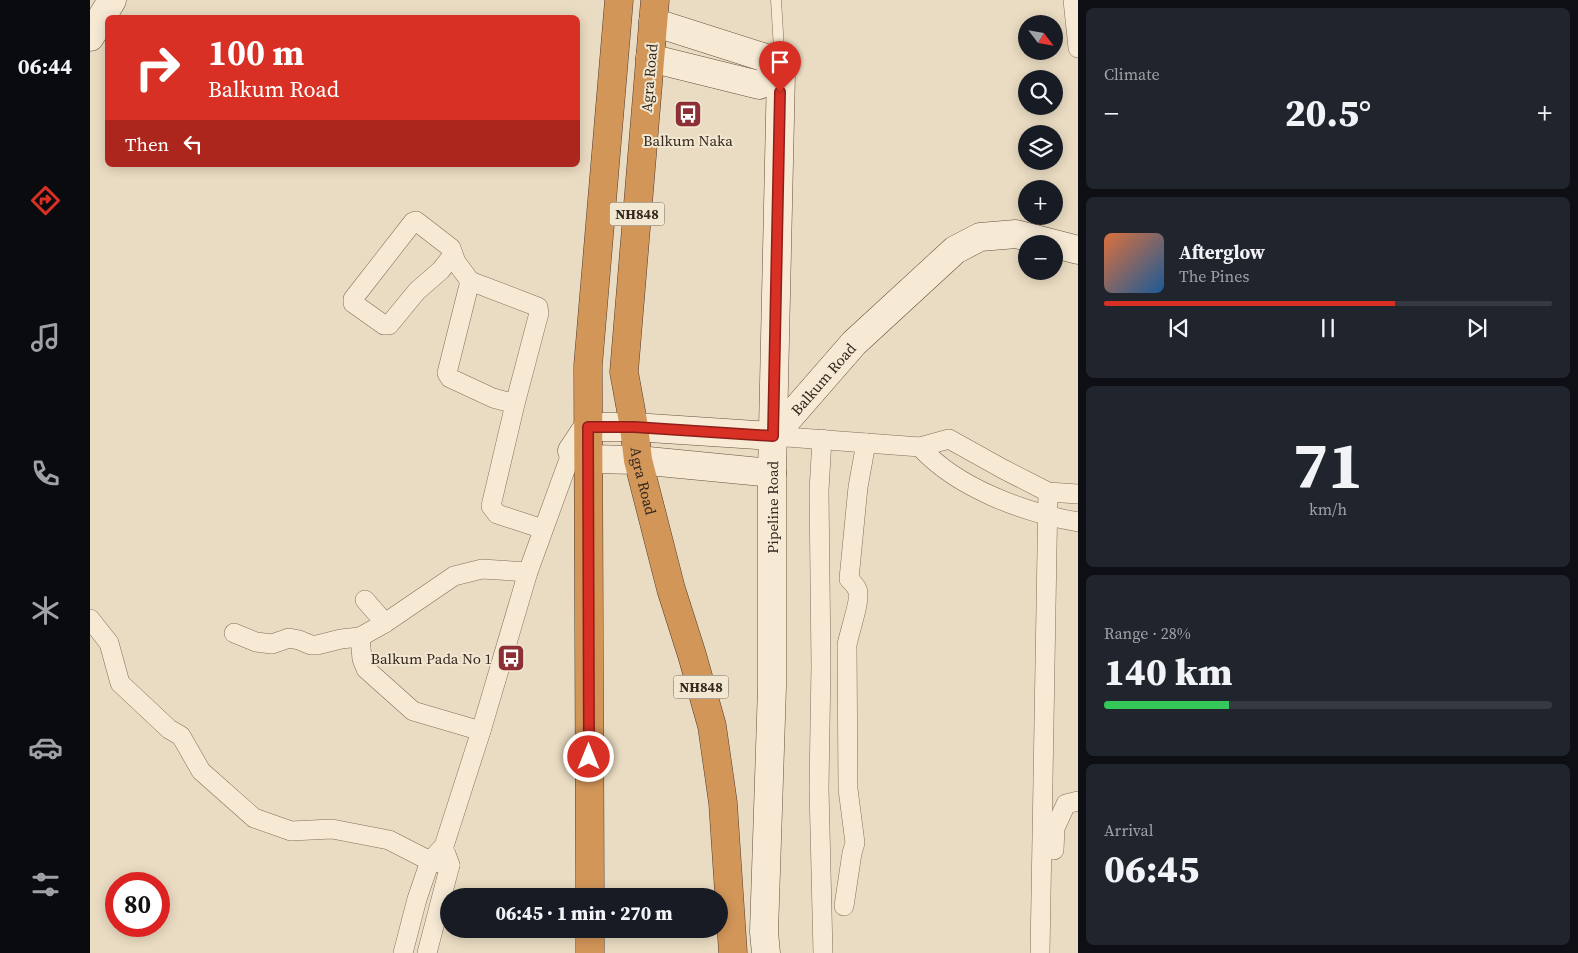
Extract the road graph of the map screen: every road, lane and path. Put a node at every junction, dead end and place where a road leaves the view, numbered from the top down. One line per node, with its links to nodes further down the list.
1 (112, 0): 6 (street)
2 (619, 0): 14 (highway, NH848)
3 (776, 0): 9 (lane, Pipeline Road)
4 (1072, 0): 7 (street)
5 (654, 11): 8 (highway, Agra Road / NH848); 9 (street)
6 (90, 37)
7 (1078, 48)
8 (650, 58): 9 (street); 15 (highway, Agra Road / NH848)
9 (781, 73): 16 (street, Pipeline Road)
10 (1078, 250): 16 (street, Balkum Road)
11 (452, 256): 11 (street); 12 (street)
12 (470, 281): 13 (street); 13 (street)
13 (515, 404): 29 (street)
14 (588, 427): 15 (street); 20 (highway, NH848)
15 (634, 427): 16 (street); 21 (highway, Agra Road / NH848)
16 (773, 436): 17 (street); 23 (street, Pipeline Road)
17 (822, 439): 18 (street); 49 (street)
18 (866, 443): 19 (street); 42 (street)
19 (920, 447): 22 (street); 24 (street)
20 (580, 455): 21 (street); 29 (street); 41 (highway, NH848)
21 (638, 460): 23 (street); 47 (highway, Agra Road / NH848)
22 (987, 461): 24 (street); 25 (street)
23 (772, 473): 48 (street, Pipeline Road)
24 (973, 486): 27 (street)
25 (1048, 492): 26 (street); 27 (street)
26 (1078, 494)
27 (1048, 517): 28 (street); 50 (street)
28 (1078, 522)
29 (543, 529): 30 (street)
30 (528, 572): 33 (street); 36 (street)
31 (365, 600): 33 (street)
32 (90, 619): 39 (street)
33 (385, 623): 35 (street)
34 (234, 633): 35 (street)
35 (360, 637): 36 (street)
36 (482, 731): 38 (street)
37 (1078, 801): 51 (street)
38 (444, 846): 39 (street); 40 (street)
39 (430, 860): 40 (street); 44 (street)
40 (450, 865): 45 (street)
41 (590, 888)
42 (844, 906)
43 (590, 938): 46 (highway)
44 (402, 953)
45 (427, 953)
46 (590, 953)
47 (733, 953)
48 (766, 953)
49 (822, 953)
50 (1040, 953)
51 (1053, 953)

